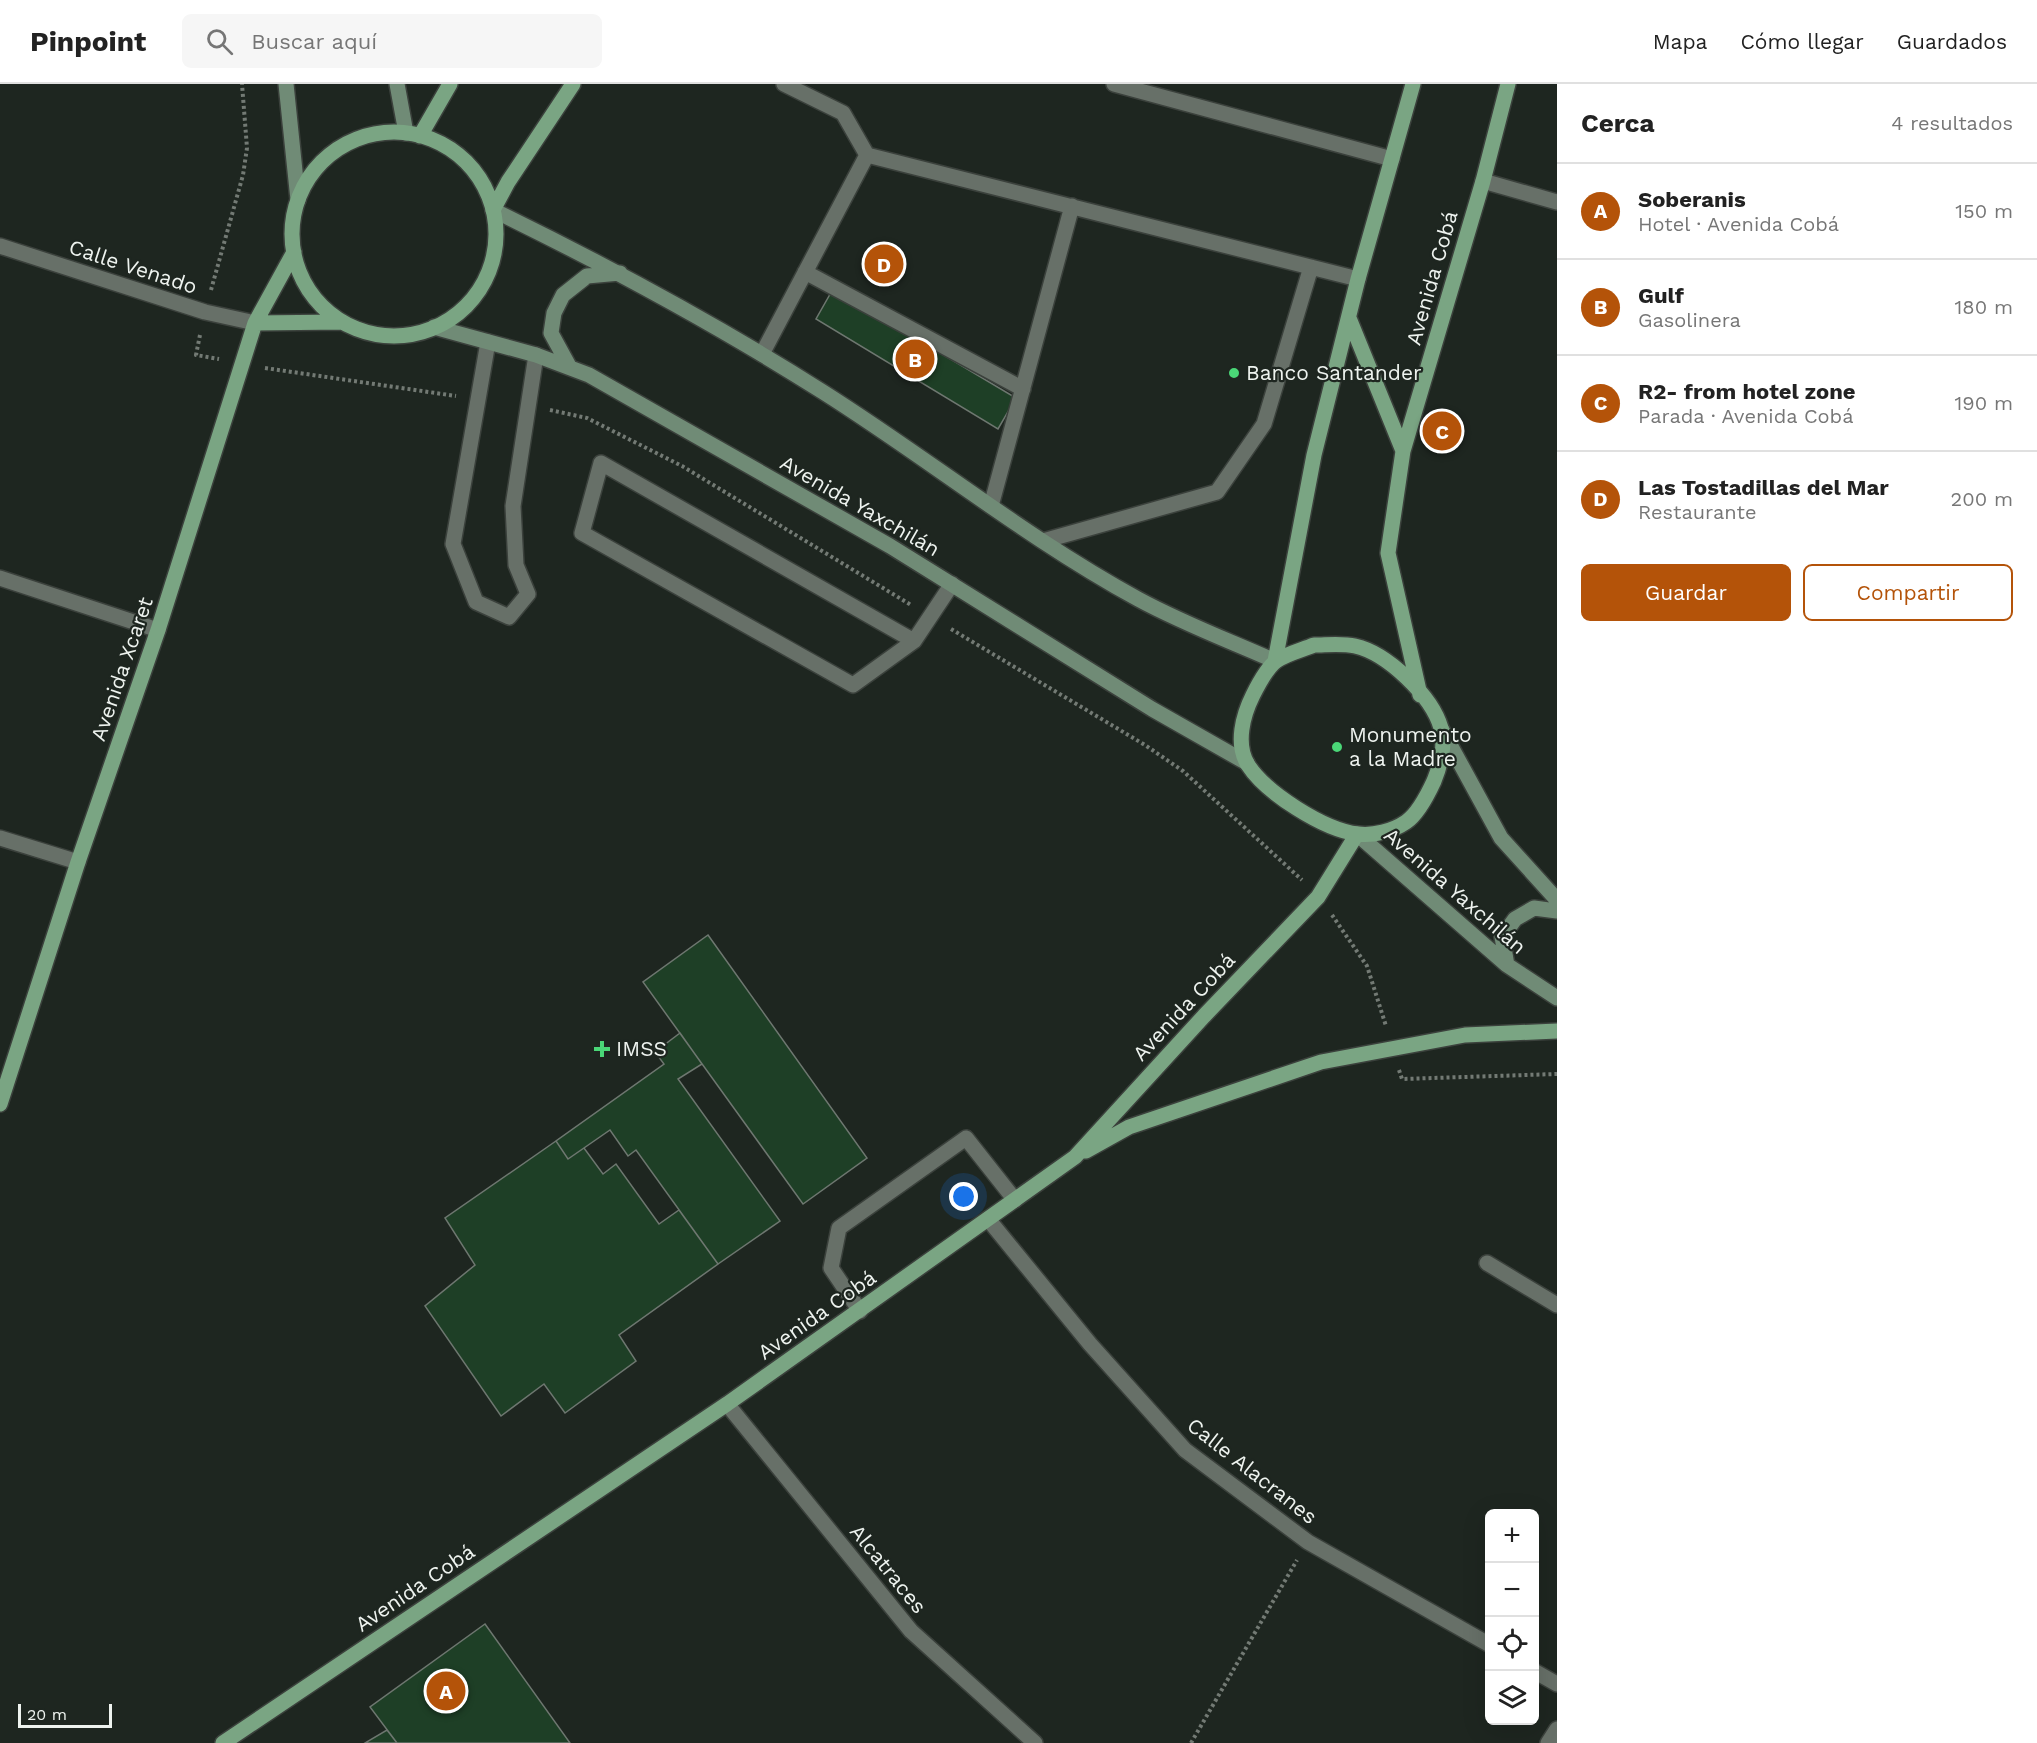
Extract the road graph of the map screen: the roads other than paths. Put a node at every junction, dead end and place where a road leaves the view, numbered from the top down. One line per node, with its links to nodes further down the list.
1 (286, 84): 13 (main road)
2 (397, 84): 9 (main road)
3 (450, 84): 9 (main road)
4 (573, 84): 16 (main road)
5 (784, 84): 10 (street)
6 (1114, 84): 11 (street)
7 (1413, 84): 11 (main road)
8 (1508, 84): 12 (main road, Avenida Cobá)
9 (413, 135): 13 (main road); 16 (main road)
10 (867, 155): 15 (street); 20 (street)
11 (1392, 159): 22 (main road)
12 (1483, 181): 14 (street); 32 (main road, Avenida Cobá)
13 (298, 200): 18 (main road)
14 (1557, 202)
15 (1072, 206): 19 (street); 31 (street)
16 (493, 210): 21 (main road); 26 (main road)
17 (0, 246): 25 (street, Calle Venado)
18 (294, 252): 24 (main road); 25 (main road, Avenida Xcaret)
19 (1311, 267): 22 (street); 34 (street)
20 (805, 272): 28 (street); 31 (street)
21 (620, 273): 28 (main road); 30 (main road)
22 (1358, 279): 23 (main road)
23 (1349, 318): 32 (main road); 39 (main road)
24 (343, 322): 25 (main road); 26 (main road)
25 (255, 323): 37 (main road, Avenida Xcaret)
26 (434, 327): 27 (main road, Avenida Yaxchilán)
27 (488, 342): 29 (main road, Avenida Yaxchilán); 29 (street)
28 (762, 354): 33 (main road)
29 (536, 355): 30 (main road, Avenida Yaxchilán)
30 (569, 366): 36 (main road, Avenida Yaxchilán)
31 (1023, 389): 33 (street)
32 (1403, 451): 40 (main road, Avenida Cobá)
33 (991, 506): 34 (main road)
34 (1043, 542): 39 (main road)
35 (0, 578): 37 (street)
36 (952, 584): 38 (street); 42 (main road, Avenida Yaxchilán)
37 (158, 630): 45 (main road, Avenida Xcaret)
38 (914, 642): 38 (street)
39 (1275, 661): 40 (main road); 42 (main road)
40 (1420, 695): 41 (main road)
41 (1442, 730): 43 (main road); 46 (main road)
42 (1247, 763): 43 (main road)
43 (1357, 834): 48 (main road, Avenida Yaxchilán); 52 (main road, Avenida Cobá)
44 (0, 838): 45 (street)
45 (78, 862): 51 (main road, Avenida Xcaret)
46 (1557, 900)
47 (1557, 911): 48 (main road)
48 (1507, 965): 49 (main road, Avenida Yaxchilán)
49 (1557, 998)
50 (1557, 1031): 52 (main road)
51 (0, 1104)
52 (1075, 1157): 53 (main road, Avenida Cobá)
53 (1015, 1200): 54 (main road, Avenida Cobá); 57 (street)
54 (988, 1219): 57 (main road, Avenida Cobá); 59 (street, Calle Alacranes)
55 (1487, 1263): 56 (street)
56 (1557, 1305)
57 (860, 1311): 58 (main road, Avenida Cobá)
58 (727, 1404): 63 (main road, Avenida Cobá); 64 (street, Alcatraces)
59 (1485, 1643)
60 (1539, 1674): 61 (street)
61 (1557, 1684)
62 (1557, 1729): 65 (street)
63 (223, 1743)
64 (1035, 1743)
65 (1548, 1743)

